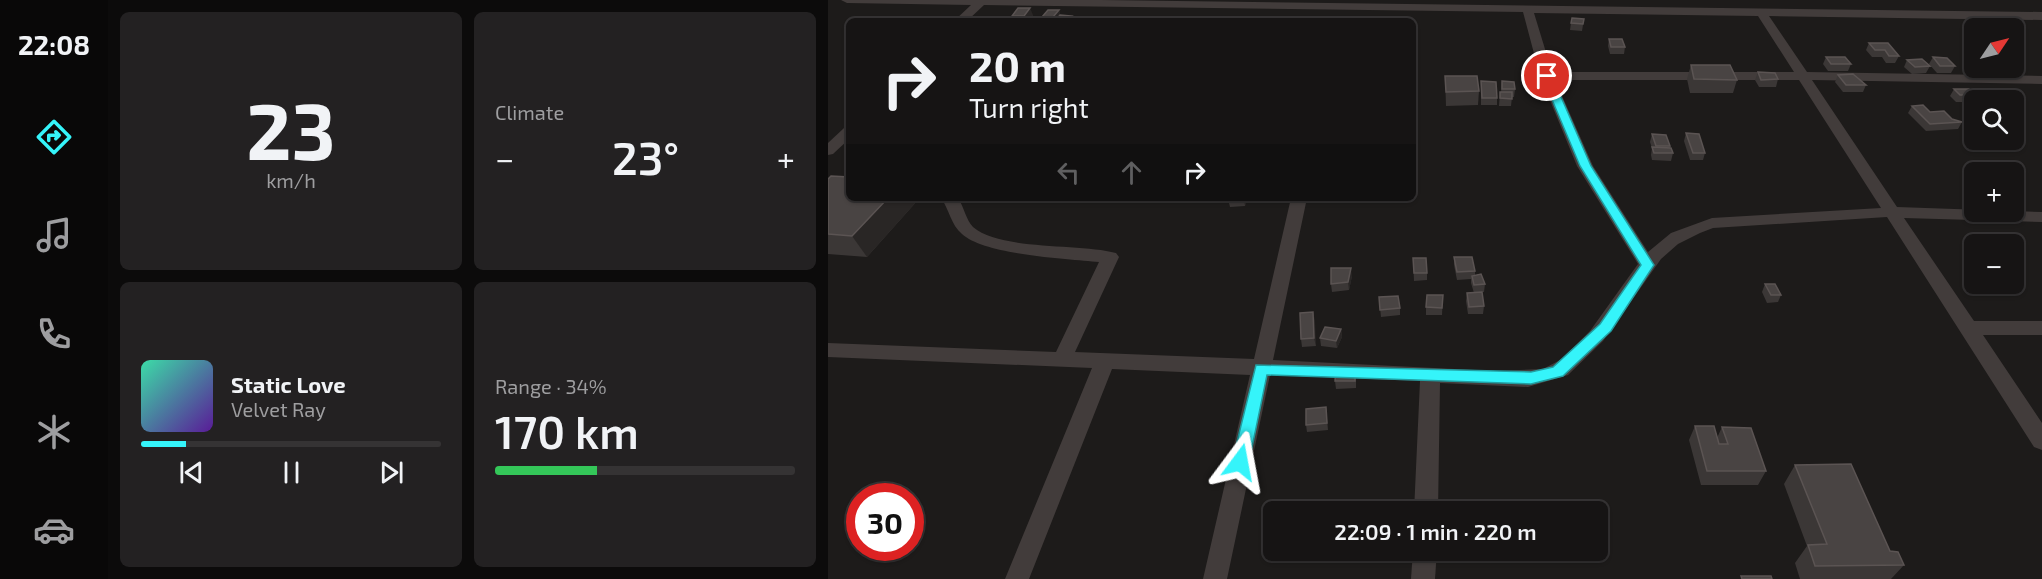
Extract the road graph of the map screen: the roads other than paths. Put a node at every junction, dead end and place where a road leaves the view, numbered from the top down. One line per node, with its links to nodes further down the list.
1 (847, 0): 3 (street)
2 (1041, 0): 4 (street); 5 (street)
3 (948, 1): 4 (street)
4 (980, 3): 9 (street)
5 (1341, 5): 6 (street); 10 (street)
6 (1527, 8): 7 (street); 11 (street)
7 (1761, 12): 8 (street); 12 (street)
8 (2042, 16)
9 (963, 18)
10 (1339, 18)
11 (1547, 76): 12 (street); 20 (street)
12 (1803, 76): 13 (street); 18 (street)
13 (2042, 80)
14 (846, 134): 15 (street)
15 (828, 152)
16 (952, 201): 24 (street)
17 (1298, 201): 26 (street)
18 (1892, 212): 19 (street); 20 (street); 21 (street)
19 (2042, 218)
20 (1647, 265): 27 (street)
21 (1968, 328): 22 (street); 28 (street)
22 (2042, 328)
23 (828, 350): 24 (street)
24 (1062, 359): 25 (street)
25 (1105, 361): 26 (street); 31 (street)
26 (1261, 369): 27 (street); 32 (street)
27 (1430, 374): 29 (street)
28 (2042, 441)
29 (1426, 501)
30 (1424, 561): 33 (street)
31 (1017, 579)
32 (1215, 579)
33 (1423, 579)

